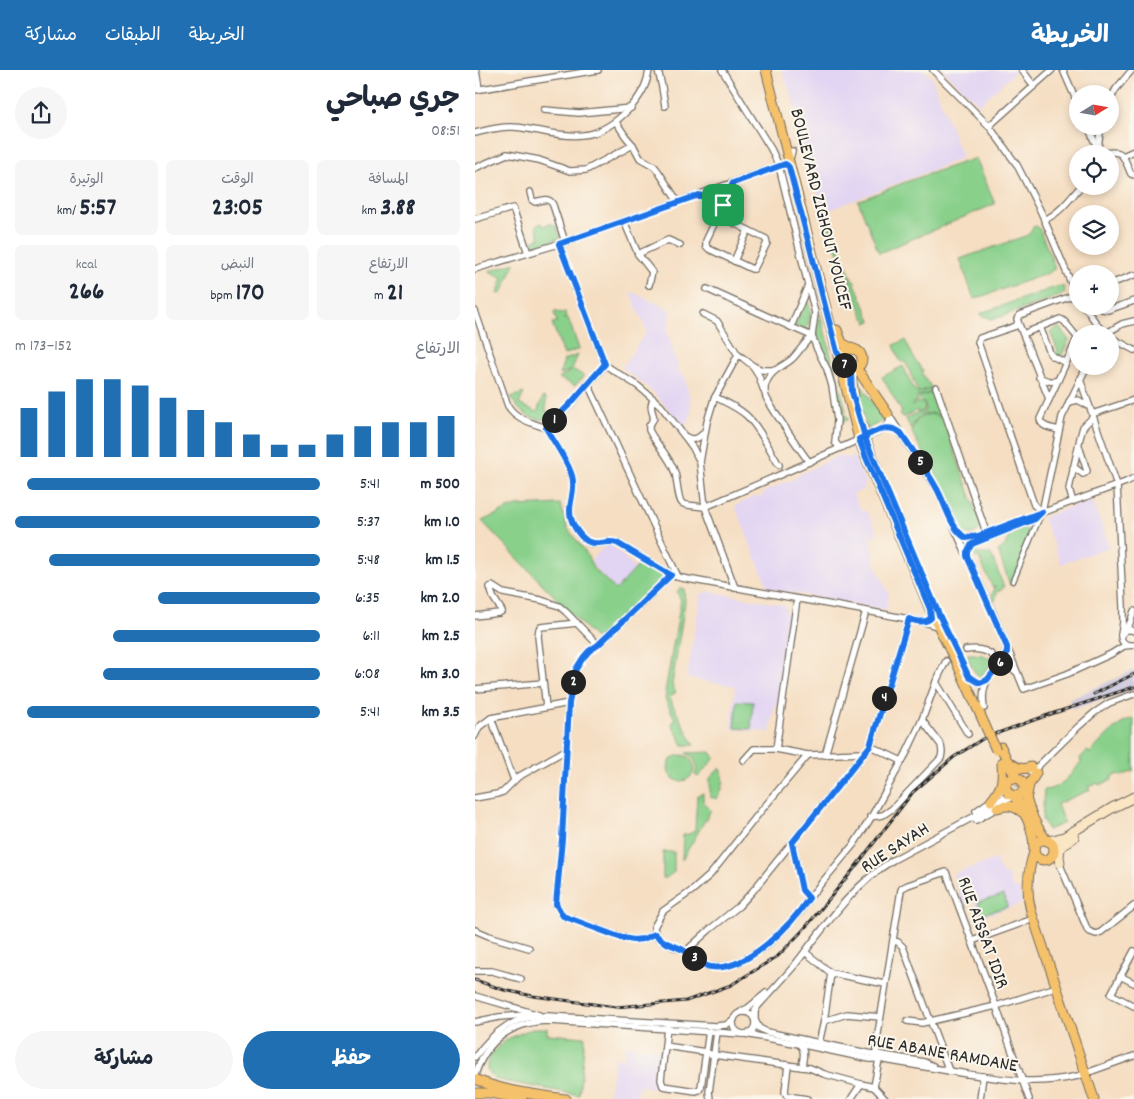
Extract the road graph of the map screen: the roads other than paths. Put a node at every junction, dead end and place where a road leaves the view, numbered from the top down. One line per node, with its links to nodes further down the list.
1 (476, 70): 18 (street)
2 (552, 70): 14 (street)
3 (598, 70): 14 (street)
4 (649, 70): 20 (street)
5 (658, 70): 19 (street)
6 (723, 70): 30 (street)
7 (766, 70): 26 (main road, BOULEVARD ZIGHOUT YOUCEF)
8 (772, 70): 26 (main road, BOULEVARD ZIGHOUT YOUCEF)
9 (933, 70): 23 (street)
10 (1022, 70): 16 (street)
11 (1052, 70): 16 (street)
12 (1063, 70): 15 (street)
13 (1133, 70): 17 (street)
14 (553, 77): 18 (street)
15 (1070, 85)
16 (1034, 86): 23 (street)
17 (1119, 86)
18 (477, 89)
19 (665, 106)
20 (631, 108): 21 (street); 22 (street)
21 (544, 110)
22 (616, 122): 24 (street); 25 (street)
23 (989, 126): 41 (street)
24 (475, 133)
25 (633, 145): 31 (street); 37 (street)
26 (789, 150): 30 (main road, BOULEVARD ZIGHOUT YOUCEF); 71 (main road, BOULEVARD ZIGHOUT YOUCEF)
27 (1134, 151): 29 (street)
28 (1119, 153): 29 (street)
29 (1123, 156): 32 (street)
30 (784, 166): 33 (street); 54 (street); 74 (main road, BOULEVARD ZIGHOUT YOUCEF)
31 (475, 168)
32 (1134, 175)
33 (733, 183): 35 (street); 38 (street)
34 (530, 192): 44 (street)
35 (699, 195): 37 (street); 38 (street)
36 (1073, 195): 41 (street)
37 (678, 202): 42 (street)
38 (723, 205): 39 (street)
39 (718, 215): 43 (street); 48 (street)
40 (475, 220): 46 (street)
41 (1044, 220): 51 (street)
42 (624, 221): 44 (street); 47 (street)
43 (748, 230): 48 (street); 48 (street)
44 (562, 243): 46 (street); 80 (street)
45 (680, 245): 47 (street)
46 (528, 253): 49 (street)
47 (638, 254): 53 (street)
48 (734, 261)
49 (475, 269)
50 (1134, 274): 52 (street)
51 (1069, 277)
52 (1119, 280)
53 (649, 285)
54 (808, 285): 64 (street); 68 (street)
55 (707, 289): 64 (street)
56 (1069, 298): 61 (street)
57 (1134, 301): 58 (street)
58 (1119, 306)
59 (475, 310): 100 (street)
60 (703, 314): 75 (street)
61 (1018, 322): 67 (street); 121 (street)
62 (1133, 322): 63 (street)
63 (1119, 325)
64 (791, 327): 68 (street)
65 (1040, 327): 66 (street); 67 (street); 79 (street)
66 (1069, 328)
67 (1023, 334): 84 (street)
68 (812, 336): 70 (street); 73 (street)
69 (1119, 342): 72 (street)
70 (817, 349): 73 (street); 106 (street)
71 (853, 350): 77 (main road); 78 (main road)
72 (1134, 350)
73 (799, 351): 82 (street)
74 (837, 352): 78 (main road); 85 (main road, BOULEVARD ZIGHOUT YOUCEF)
75 (738, 355): 81 (street); 92 (street)
76 (1069, 356): 79 (street)
77 (862, 360): 78 (main road); 86 (main road)
78 (844, 363): 85 (main road)
79 (1066, 363): 88 (street)
80 (605, 364): 89 (street); 93 (street)
81 (753, 366): 82 (street); 91 (street)
82 (775, 370): 91 (street)
83 (1082, 375): 87 (street)
84 (1039, 376): 88 (street); 94 (street)
85 (847, 378): 86 (main road); 107 (main road, BOULEVARD ZIGHOUT YOUCEF)
86 (864, 378): 98 (main road)
87 (1080, 379): 96 (street); 97 (street)
88 (1058, 380): 94 (street)
89 (588, 384): 100 (street); 127 (street)
90 (936, 387): 123 (street)
91 (766, 396): 114 (street)
92 (715, 397): 103 (street); 115 (street)
93 (654, 399): 105 (street); 120 (street)
94 (1049, 399): 102 (street)
95 (1134, 400): 99 (street)
96 (1069, 402): 97 (street); 102 (street)
97 (1089, 406): 99 (street)
98 (888, 414): 101 (street); 104 (street)
99 (1093, 416): 108 (street); 118 (street)
100 (546, 428): 127 (street)
101 (885, 428): 104 (street); 107 (street)
102 (1059, 430): 121 (street)
103 (705, 431): 105 (street); 113 (street)
104 (901, 433): 122 (street)
105 (685, 436): 113 (street)
106 (835, 439): 109 (street); 111 (street)
107 (864, 440): 109 (street); 132 (main road, BOULEVARD ZIGHOUT YOUCEF); 145 (main road, BOULEVARD ZIGHOUT YOUCEF)
108 (1078, 444): 110 (street); 112 (street)
109 (843, 447): 111 (street)
110 (1083, 455): 112 (street); 116 (street)
111 (822, 456): 114 (street)
112 (1075, 456): 116 (street)
113 (700, 462): 120 (street)
114 (809, 462): 120 (street)
115 (779, 465)
116 (1073, 468): 119 (street)
117 (1134, 478): 118 (street)
118 (1117, 486): 119 (street); 131 (street)
119 (1073, 502): 121 (street)
120 (705, 507): 129 (street)
121 (1042, 512): 123 (street); 123 (street); 128 (street)
122 (956, 530): 123 (street); 124 (street)
123 (987, 535): 125 (street)
124 (961, 544): 125 (street); 126 (street)
125 (970, 546): 126 (street)
126 (967, 556): 146 (street)
127 (674, 576): 129 (street); 144 (street)
128 (1013, 581)
129 (735, 588): 130 (street)
130 (797, 599): 133 (street); 167 (street)
131 (1123, 606): 134 (street); 139 (street)
132 (930, 609): 137 (street); 140 (main road, BOULEVARD ZIGHOUT YOUCEF)
133 (866, 611): 136 (street); 171 (street)
134 (1134, 613): 139 (street); 141 (street)
135 (475, 616): 138 (street)
136 (909, 619): 137 (street); 166 (street)
137 (921, 622): 140 (street)
138 (577, 623): 144 (street); 155 (street)
139 (1126, 624): 142 (street)
140 (939, 627): 145 (main road, BOULEVARD ZIGHOUT YOUCEF)
141 (1134, 631): 142 (street)
142 (1122, 635): 143 (street); 147 (street)
143 (1133, 644): 147 (street)
144 (598, 645): 158 (street)
145 (953, 649): 149 (main road, BOULEVARD ZIGHOUT YOUCEF)
146 (1007, 650): 148 (street); 150 (street); 151 (street)
147 (1117, 650): 151 (street)
148 (992, 655): 149 (street); 150 (street)
149 (956, 657): 152 (main road, BOULEVARD ZIGHOUT YOUCEF); 154 (street); 163 (main road, BOULEVARD ZIGHOUT YOUCEF)
150 (997, 666): 151 (street); 153 (street)
151 (1018, 675)
152 (969, 677): 153 (street); 160 (main road, BOULEVARD ZIGHOUT YOUCEF)
153 (987, 680): 160 (street)
154 (937, 682): 162 (street); 164 (street)
155 (543, 683): 156 (street); 159 (street)
156 (475, 689)
157 (1134, 694): 175 (street)
158 (569, 703): 159 (street); 168 (street)
159 (546, 707): 161 (street)
160 (984, 708): 163 (main road, BOULEVARD ZIGHOUT YOUCEF)
161 (491, 718): 165 (street); 177 (street)
162 (922, 720): 174 (street); 187 (street)
163 (987, 722): 173 (main road, BOULEVARD ZIGHOUT YOUCEF)
164 (968, 734)
165 (475, 736)
166 (870, 746): 169 (street); 174 (street)
167 (776, 749): 170 (street); 172 (street)
168 (567, 750): 177 (street); 200 (street)
169 (864, 753): 171 (street); 190 (street)
170 (808, 755): 171 (street); 200 (street)
171 (825, 755)
172 (744, 760)
173 (1005, 761): 175 (main road); 176 (main road, BOULEVARD ZIGHOUT YOUCEF); 178 (main road, BOULEVARD ZIGHOUT YOUCEF); 185 (main road)
174 (902, 762): 187 (street)
175 (1033, 771): 176 (street); 179 (street); 186 (main road)
176 (1017, 778): 178 (main road); 179 (main road)
177 (514, 780): 182 (street)
178 (1008, 783): 180 (main road); 185 (street)
179 (1023, 790): 180 (main road); 186 (main road)
180 (1014, 795): 185 (street); 186 (main road)
181 (1134, 797): 189 (main road)
182 (475, 798)
183 (1003, 798): 188 (street, RUE SAYAH)
184 (1134, 803): 192 (main road)
185 (994, 804): 186 (main road); 188 (street)
186 (1026, 811): 189 (main road); 191 (main road)
187 (870, 818): 196 (street)
188 (940, 834): 206 (street, RUE SAYAH)
189 (1048, 841): 191 (main road); 192 (main road)
190 (792, 843): 196 (street); 204 (street)
191 (1034, 850): 193 (main road); 195 (main road)
192 (1056, 851): 193 (main road); 194 (main road)
193 (1045, 861): 195 (main road)
194 (1060, 863): 197 (street)
195 (1028, 889): 198 (main road)
196 (809, 898): 204 (street)
197 (1134, 906)
198 (1033, 919): 202 (street); 214 (main road)
199 (475, 930): 203 (street)
200 (655, 934): 204 (street)
201 (893, 941): 202 (street, RUE AISSAT IDIR); 213 (street, RUE AISSAT IDIR); 225 (street)
202 (972, 941): 216 (street, RUE AISSAT IDIR)
203 (529, 948)
204 (686, 951)
205 (1134, 951): 209 (street)
206 (805, 952): 208 (street); 212 (street, RUE SAYAH)
207 (475, 971): 210 (street)
208 (831, 973): 213 (street); 227 (street)
209 (1120, 976): 211 (street); 217 (street)
210 (521, 979)
211 (1134, 983)
212 (778, 984): 218 (street, RUE SAYAH); 226 (street, RUE SAYAH)
213 (885, 984): 221 (street, RUE AISSAT IDIR)
214 (1057, 986): 216 (street); 246 (main road)
215 (475, 996): 220 (street)
216 (996, 1006): 225 (street); 250 (street, RUE AISSAT IDIR)
217 (1134, 1006)
218 (742, 1011): 222 (street); 226 (street)
219 (505, 1016): 220 (street); 223 (street); 228 (street)
220 (541, 1016): 222 (street); 223 (street)
221 (880, 1017): 227 (street); 239 (street, RUE AISSAT IDIR)
222 (733, 1019): 232 (street)
223 (518, 1020): 242 (street)
224 (907, 1020): 225 (street)
225 (930, 1020): 245 (street)
226 (755, 1021): 232 (street); 233 (street, RUE ABANE RAMDANE)
227 (824, 1021): 233 (street)
228 (475, 1022)
229 (667, 1028): 230 (street); 235 (street); 247 (street)
230 (709, 1031): 231 (street); 237 (street)
231 (717, 1032): 232 (street); 240 (street)
232 (743, 1034): 234 (street)
233 (819, 1043): 239 (street, RUE ABANE RAMDANE)
234 (799, 1044): 236 (street); 238 (street)
235 (665, 1046): 237 (street); 237 (street)
236 (812, 1047): 238 (street); 239 (street)
237 (706, 1052): 240 (street)
238 (804, 1054): 244 (street)
239 (876, 1054): 245 (street, RUE ABANE RAMDANE); 252 (street, RUE AISSAT IDIR)
240 (714, 1055): 243 (street); 256 (street)
241 (1134, 1056): 246 (street, RUE ABANE RAMDANE)
242 (475, 1057)
243 (788, 1065): 244 (street); 257 (street)
244 (802, 1066): 251 (street)
245 (949, 1071): 248 (street, RUE ABANE RAMDANE)
246 (1085, 1073): 250 (street, RUE ABANE RAMDANE); 262 (main road)
247 (475, 1075)
248 (983, 1076): 250 (street, RUE ABANE RAMDANE); 260 (street)
249 (475, 1080): 253 (main road); 255 (main road)
250 (1023, 1081): 261 (street, RUE AISSAT IDIR)
251 (861, 1084): 252 (street); 258 (street)
252 (873, 1087): 259 (street)
253 (475, 1091): 254 (main road)
254 (522, 1099)
255 (566, 1099)
256 (710, 1099)
257 (807, 1099)
258 (851, 1099)
259 (885, 1099)
260 (980, 1099)
261 (1029, 1099)
262 (1094, 1099)

